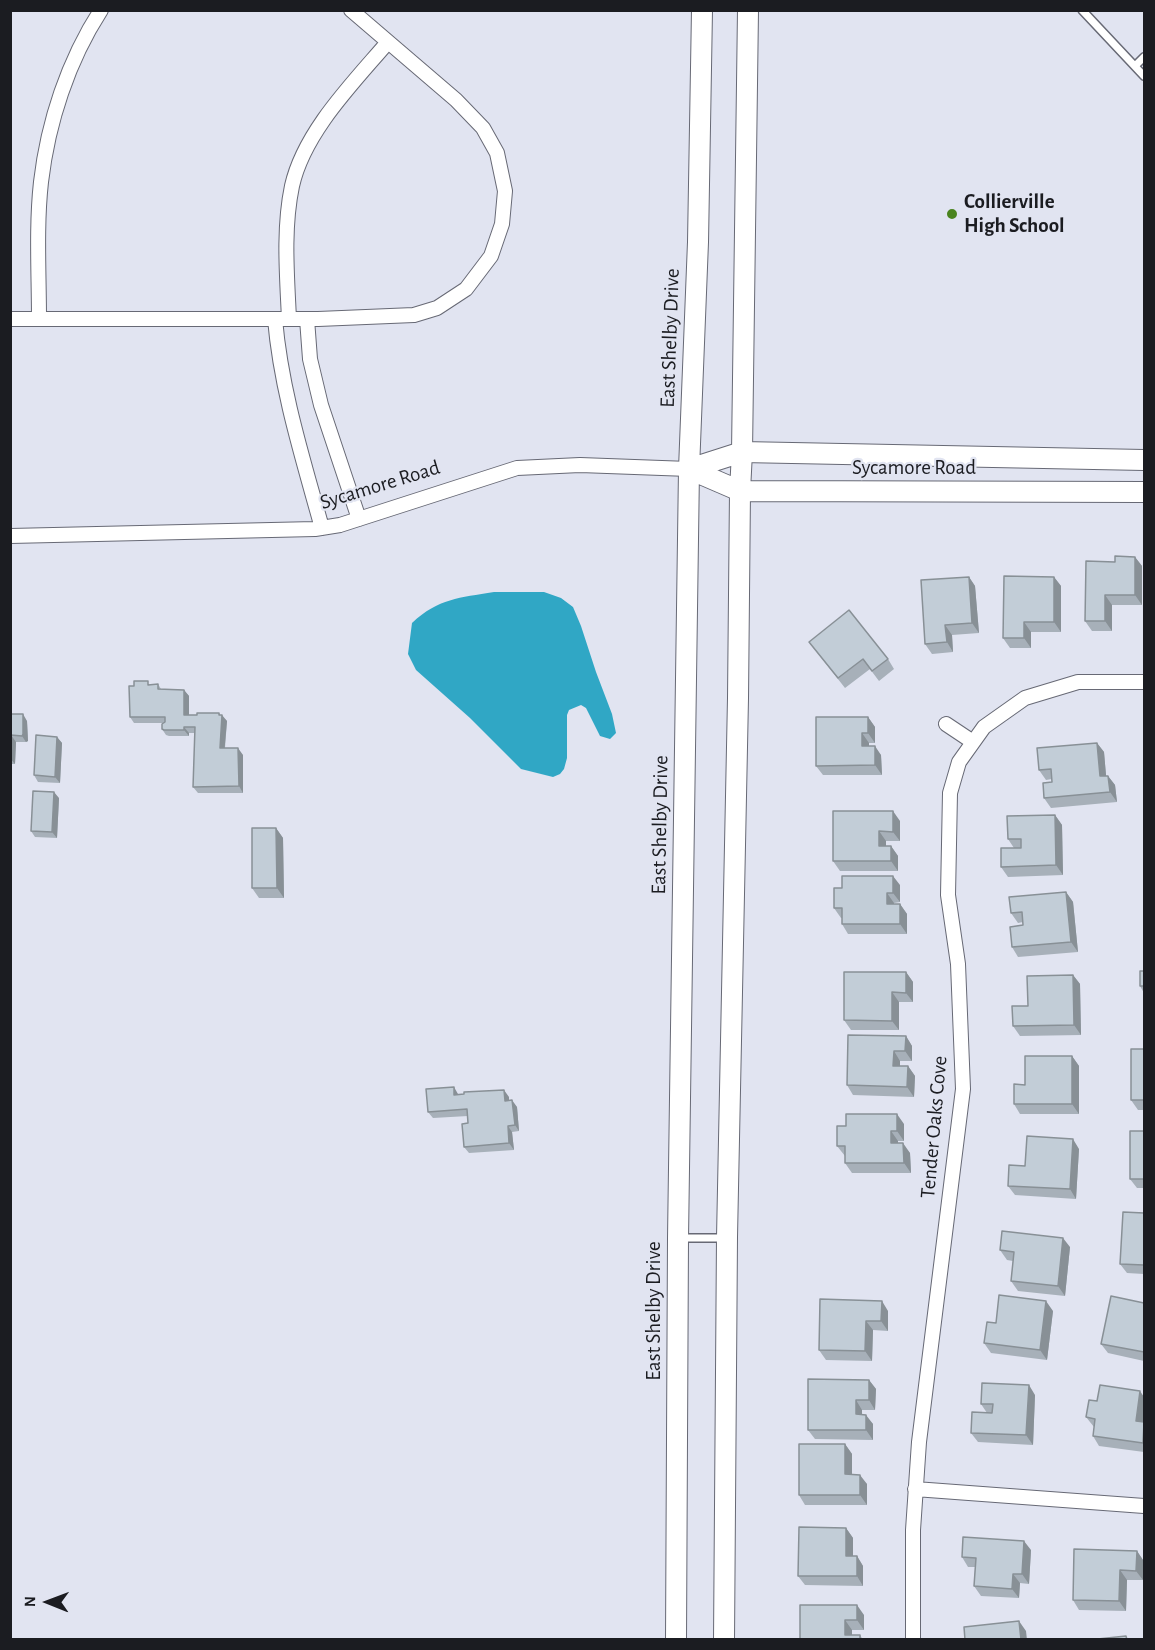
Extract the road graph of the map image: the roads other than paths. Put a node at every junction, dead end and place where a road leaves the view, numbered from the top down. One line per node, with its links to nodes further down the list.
1 (100, 10): 11 (street)
2 (351, 10): 6 (street)
3 (702, 10): 16 (main road, East Shelby Drive)
4 (748, 10): 14 (main road)
5 (1082, 10): 8 (lane)
6 (388, 42): 12 (street); 13 (street)
7 (1144, 57): 8 (lane)
8 (1135, 66): 9 (lane)
9 (1144, 76)
10 (10, 319): 11 (street)
11 (39, 319): 12 (street)
12 (282, 319): 13 (street); 20 (street)
13 (307, 319): 19 (street)
14 (742, 452): 15 (main road, Sycamore Road); 16 (main road, Sycamore Road); 17 (main road)
15 (1144, 460)
16 (689, 469): 17 (main road, Sycamore Road); 19 (street, Sycamore Road); 25 (main road, East Shelby Drive)
17 (740, 491): 18 (main road, Sycamore Road); 26 (main road)
18 (1144, 492)
19 (359, 519): 20 (street, Sycamore Road)
20 (322, 528): 21 (street, Sycamore Road)
21 (10, 537)
22 (1144, 682): 24 (street, Tender Oaks Cove)
23 (946, 724): 24 (street)
24 (973, 742): 27 (street, Tender Oaks Cove)
25 (678, 1238): 26 (lane); 29 (main road, East Shelby Drive)
26 (727, 1238): 30 (main road)
27 (915, 1489): 28 (street); 31 (street, Tender Oaks Cove)
28 (1144, 1506)
29 (676, 1640)
30 (724, 1640)
31 (913, 1640)

